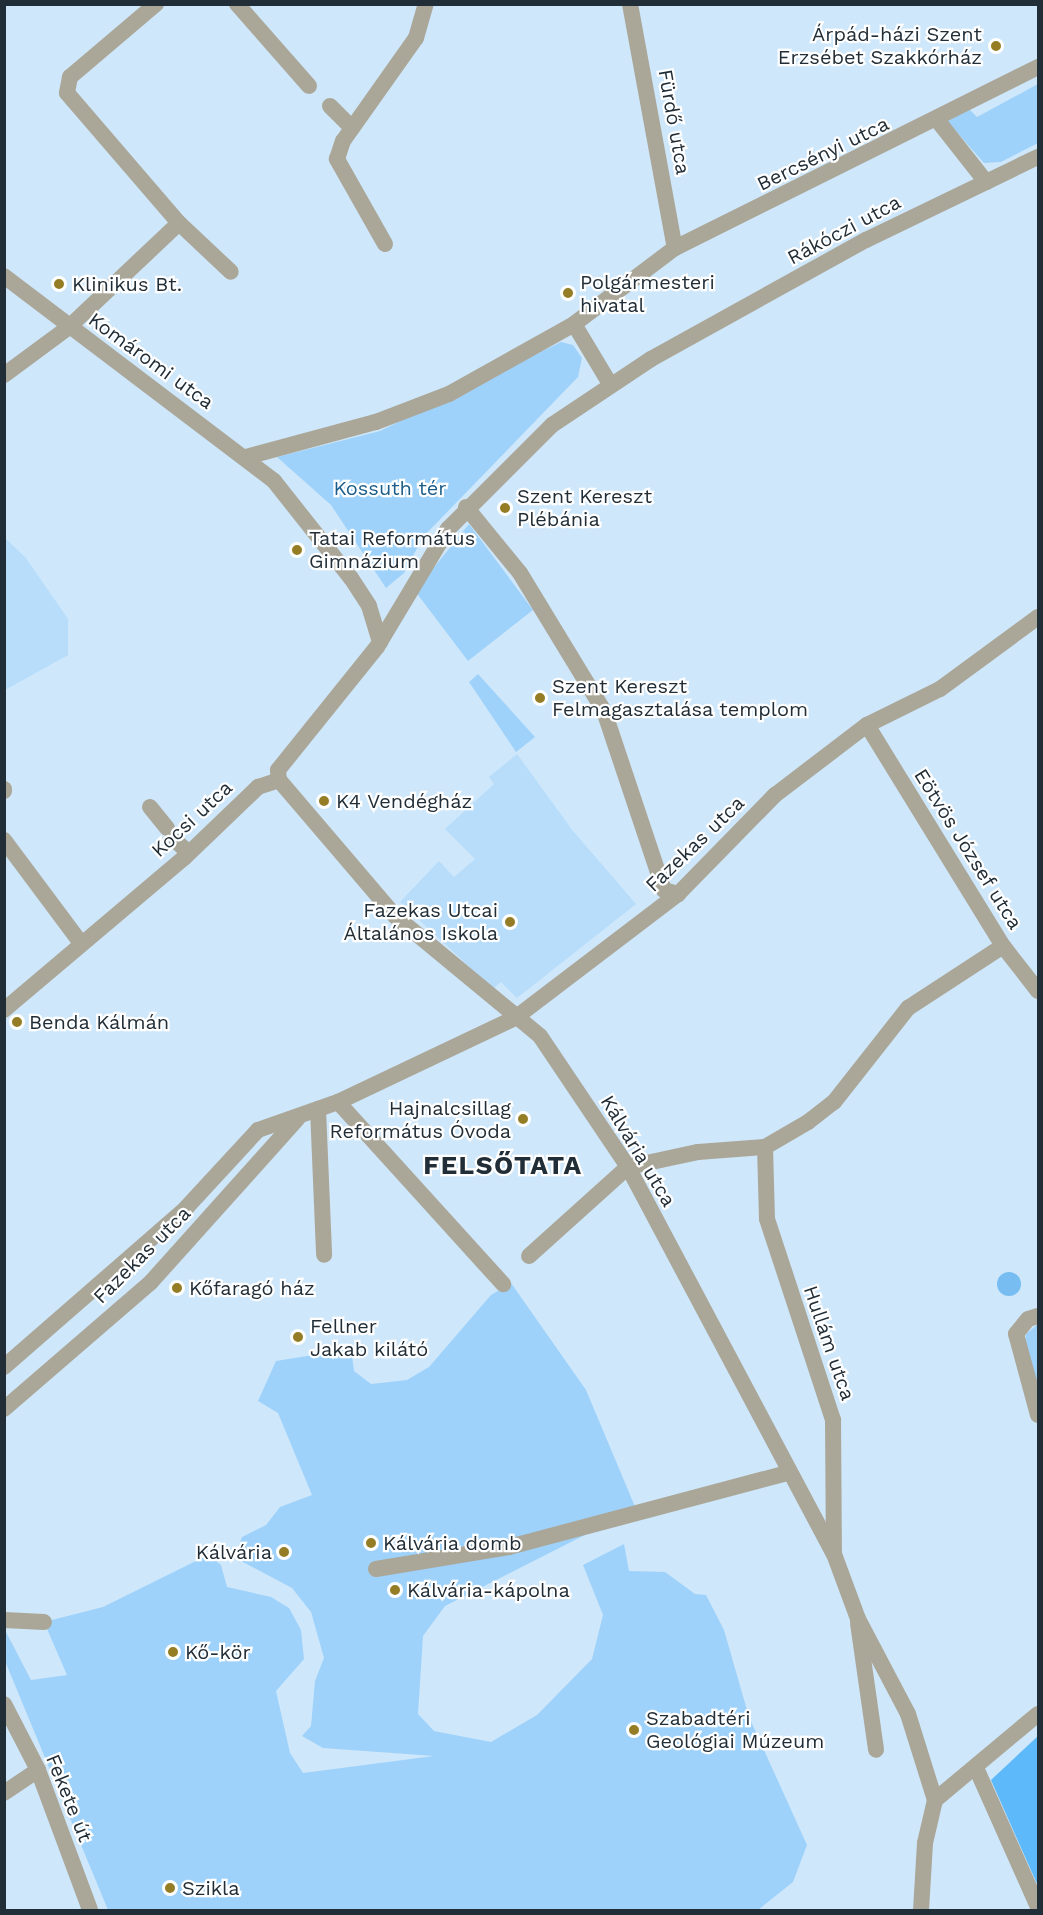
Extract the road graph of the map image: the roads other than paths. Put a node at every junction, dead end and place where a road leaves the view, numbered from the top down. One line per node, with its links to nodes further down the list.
1 (156, 4): 12 (street)
2 (237, 4): 6 (street)
3 (426, 4): 9 (street)
4 (630, 4): 14 (street, Fürdő utca)
5 (1038, 67): 8 (street, Bercsényi utca)
6 (309, 86)
7 (330, 106): 9 (street)
8 (938, 122): 11 (street); 14 (street, Bercsényi utca)
9 (352, 128): 13 (street)
10 (1038, 157): 11 (street, Rákóczi utca)
11 (986, 182): 20 (street, Rákóczi utca)
12 (180, 223): 15 (street); 18 (street)
13 (386, 244)
14 (675, 248): 17 (street, Bercsényi utca)
15 (231, 272)
16 (4, 276): 18 (street, Komáromi utca)
17 (574, 324): 20 (street); 21 (street)
18 (69, 327): 19 (street); 21 (street, Komáromi utca)
19 (4, 375)
20 (610, 384): 22 (street)
21 (246, 457): 24 (street)
22 (466, 507): 24 (street); 30 (street)
23 (1038, 617): 25 (street, Fazekas utca)
24 (380, 642): 26 (street)
25 (867, 725): 30 (street, Fazekas utca); 32 (street, Eötvös József utca)
26 (279, 780): 29 (street, Kocsi utca); 35 (street, Kálvária utca)
27 (150, 807): 29 (street)
28 (4, 840): 31 (street)
29 (178, 841): 31 (street, Kocsi utca)
30 (678, 894): 35 (street, Fazekas utca)
31 (80, 942): 34 (street, Kocsi utca)
32 (1003, 946): 33 (street, Eötvös József utca); 39 (street)
33 (1038, 989)
34 (4, 1010)
35 (515, 1018): 36 (street, Fazekas utca); 40 (street, Kálvária utca)
36 (338, 1102): 37 (street, Fazekas utca); 43 (street)
37 (318, 1109): 38 (street, Fazekas utca); 41 (street)
38 (297, 1119): 45 (street, Fazekas utca); 46 (street, Fazekas utca)
39 (765, 1147): 40 (street); 49 (street, Hullám utca)
40 (628, 1167): 42 (street); 48 (street, Kálvária utca)
41 (324, 1255)
42 (529, 1256)
43 (503, 1284)
44 (1038, 1316): 47 (street)
45 (4, 1367)
46 (4, 1409)
47 (1038, 1415)
48 (787, 1473): 49 (street, Kálvária utca); 50 (street)
49 (834, 1554): 51 (street, Kálvária utca)
50 (376, 1569)
51 (858, 1619): 56 (street, Kálvária utca); 60 (street, Kálvária utca)
52 (4, 1620): 53 (street)
53 (44, 1622)
54 (4, 1704): 57 (street, Fekete út)
55 (1038, 1714): 58 (street)
56 (876, 1750)
57 (38, 1770): 59 (street); 62 (street, Fekete út)
58 (977, 1770): 60 (street); 61 (street)
59 (4, 1792)
60 (935, 1800): 63 (street)
61 (1038, 1907)
62 (88, 1910)
63 (921, 1911)

